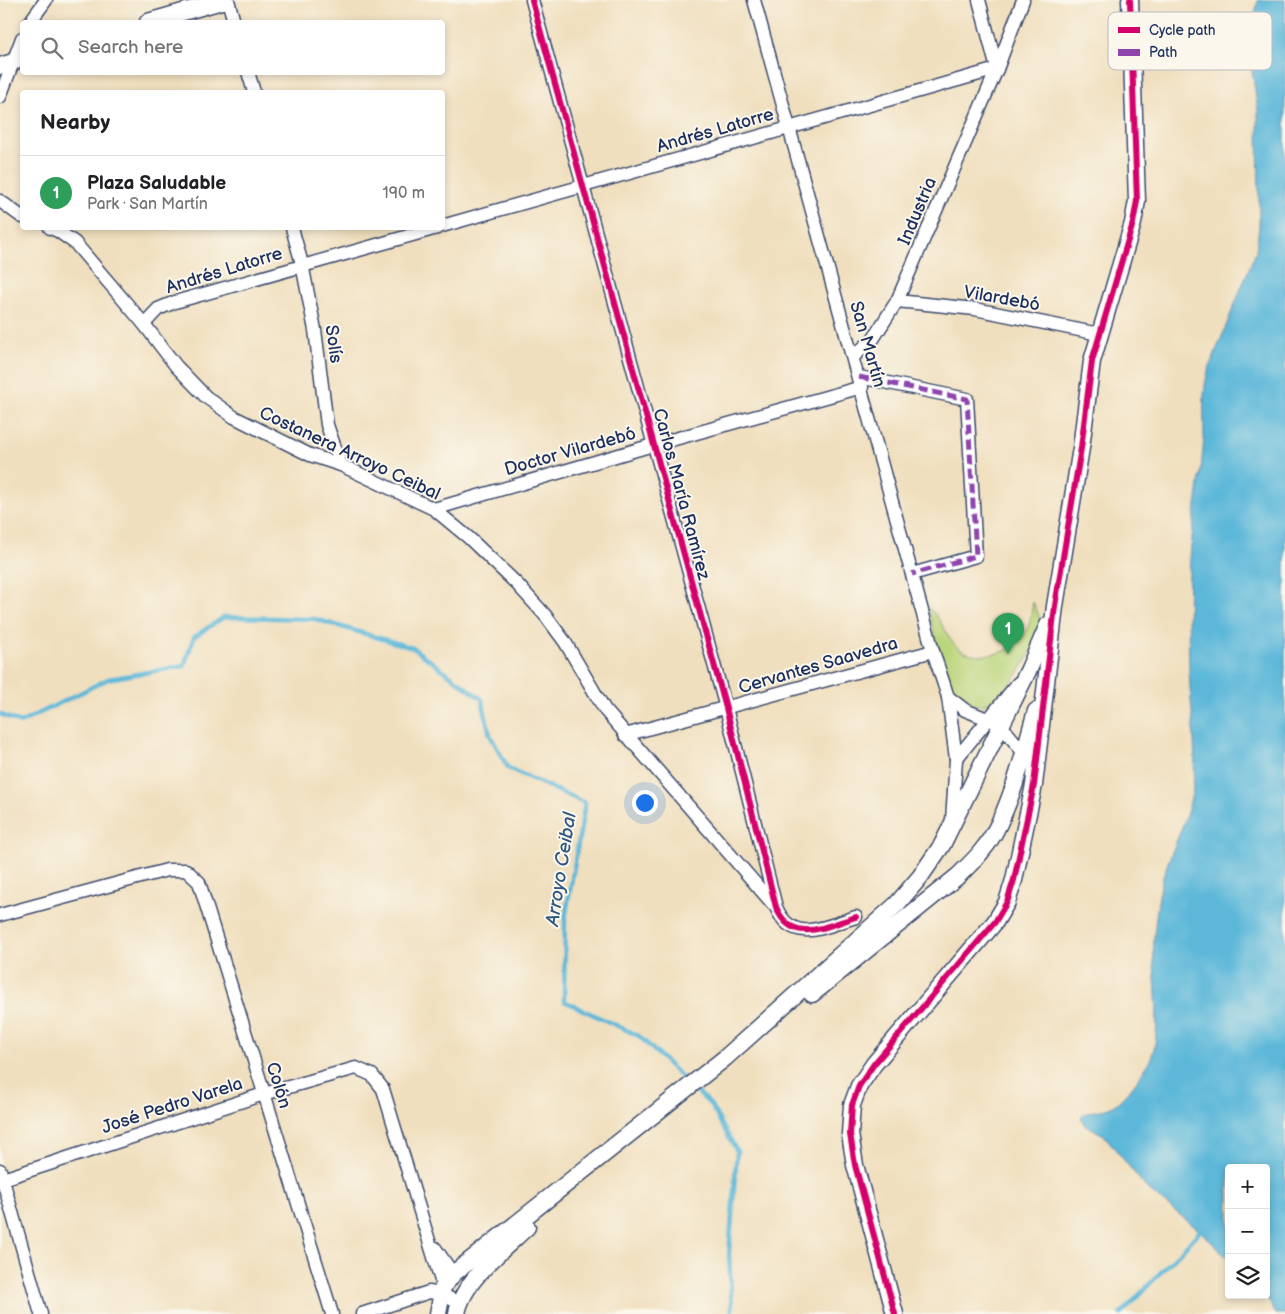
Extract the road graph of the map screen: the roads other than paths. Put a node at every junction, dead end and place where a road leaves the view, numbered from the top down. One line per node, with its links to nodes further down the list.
1 (46, 0): 7 (street)
2 (226, 0): 8 (street); 9 (street)
3 (532, 0): 18 (street, Carlos María Ramírez)
4 (754, 0): 17 (street, San Martín)
5 (978, 0): 12 (street)
6 (1023, 0): 12 (street, Industria)
7 (31, 20)
8 (155, 20)
9 (233, 20)
10 (20, 42): 11 (street)
11 (11, 62): 16 (street)
12 (997, 69): 17 (street, Andrés Latorre); 27 (street, Industria)
13 (1132, 70): 29 (street)
14 (249, 75): 15 (street)
15 (253, 90)
16 (0, 97)
17 (789, 127): 18 (street, Andrés Latorre); 30 (street, San Martín)
18 (584, 187): 22 (street, Andrés Latorre); 32 (street, Carlos María Ramírez)
19 (0, 201): 21 (street)
20 (0, 212): 21 (street)
21 (20, 216)
22 (445, 225)
23 (55, 230): 28 (street, Costanera Arroyo Ceibal)
24 (293, 230): 26 (street, Solís)
25 (430, 230): 26 (street, Andrés Latorre)
26 (302, 264): 28 (street, Andrés Latorre); 33 (street, Solís)
27 (897, 301): 29 (street, Vilardebó); 30 (street, Industria)
28 (144, 324): 33 (street, Costanera Arroyo Ceibal)
29 (1099, 334): 36 (street)
30 (854, 357): 31 (street, San Martín)
31 (860, 382): 32 (street, Doctor Vilardebó); 35 (street, San Martín); 35 (street)
32 (653, 444): 34 (street, Doctor Vilardebó); 40 (street, Carlos María Ramírez)
33 (341, 465): 34 (street, Costanera Arroyo Ceibal)
34 (434, 509): 42 (street, Costanera Arroyo Ceibal)
35 (912, 574): 37 (street, San Martín)
36 (1055, 606): 38 (street); 41 (street)
37 (933, 651): 39 (street, San Martín); 40 (street, Cervantes Saavedra)
38 (1048, 675): 43 (street); 45 (street)
39 (948, 697): 41 (street); 44 (street, San Martín)
40 (726, 708): 42 (street, Cervantes Saavedra); 47 (street, Carlos María Ramírez)
41 (993, 722): 43 (street); 44 (street); 46 (street)
42 (625, 735): 47 (street, Costanera Arroyo Ceibal)
43 (1023, 752): 45 (street); 50 (street)
44 (956, 759): 46 (street, San Martín)
45 (1034, 785): 62 (street)
46 (952, 826): 50 (street)
47 (776, 907): 49 (street, Carlos María Ramírez)
48 (0, 915): 51 (street, Colón)
49 (856, 917)
50 (751, 1036): 52 (street)
51 (264, 1094): 53 (street, José Pedro Varela); 54 (street, José Pedro Varela); 59 (street, Colón)
52 (580, 1174): 55 (street); 57 (street)
53 (1, 1177): 58 (street)
54 (429, 1239): 55 (street); 56 (street)
55 (453, 1274): 56 (street)
56 (442, 1291): 57 (street); 60 (street); 61 (street)
57 (458, 1308)
58 (40, 1314)
59 (332, 1314)
60 (362, 1314)
61 (438, 1314)
62 (895, 1314)

